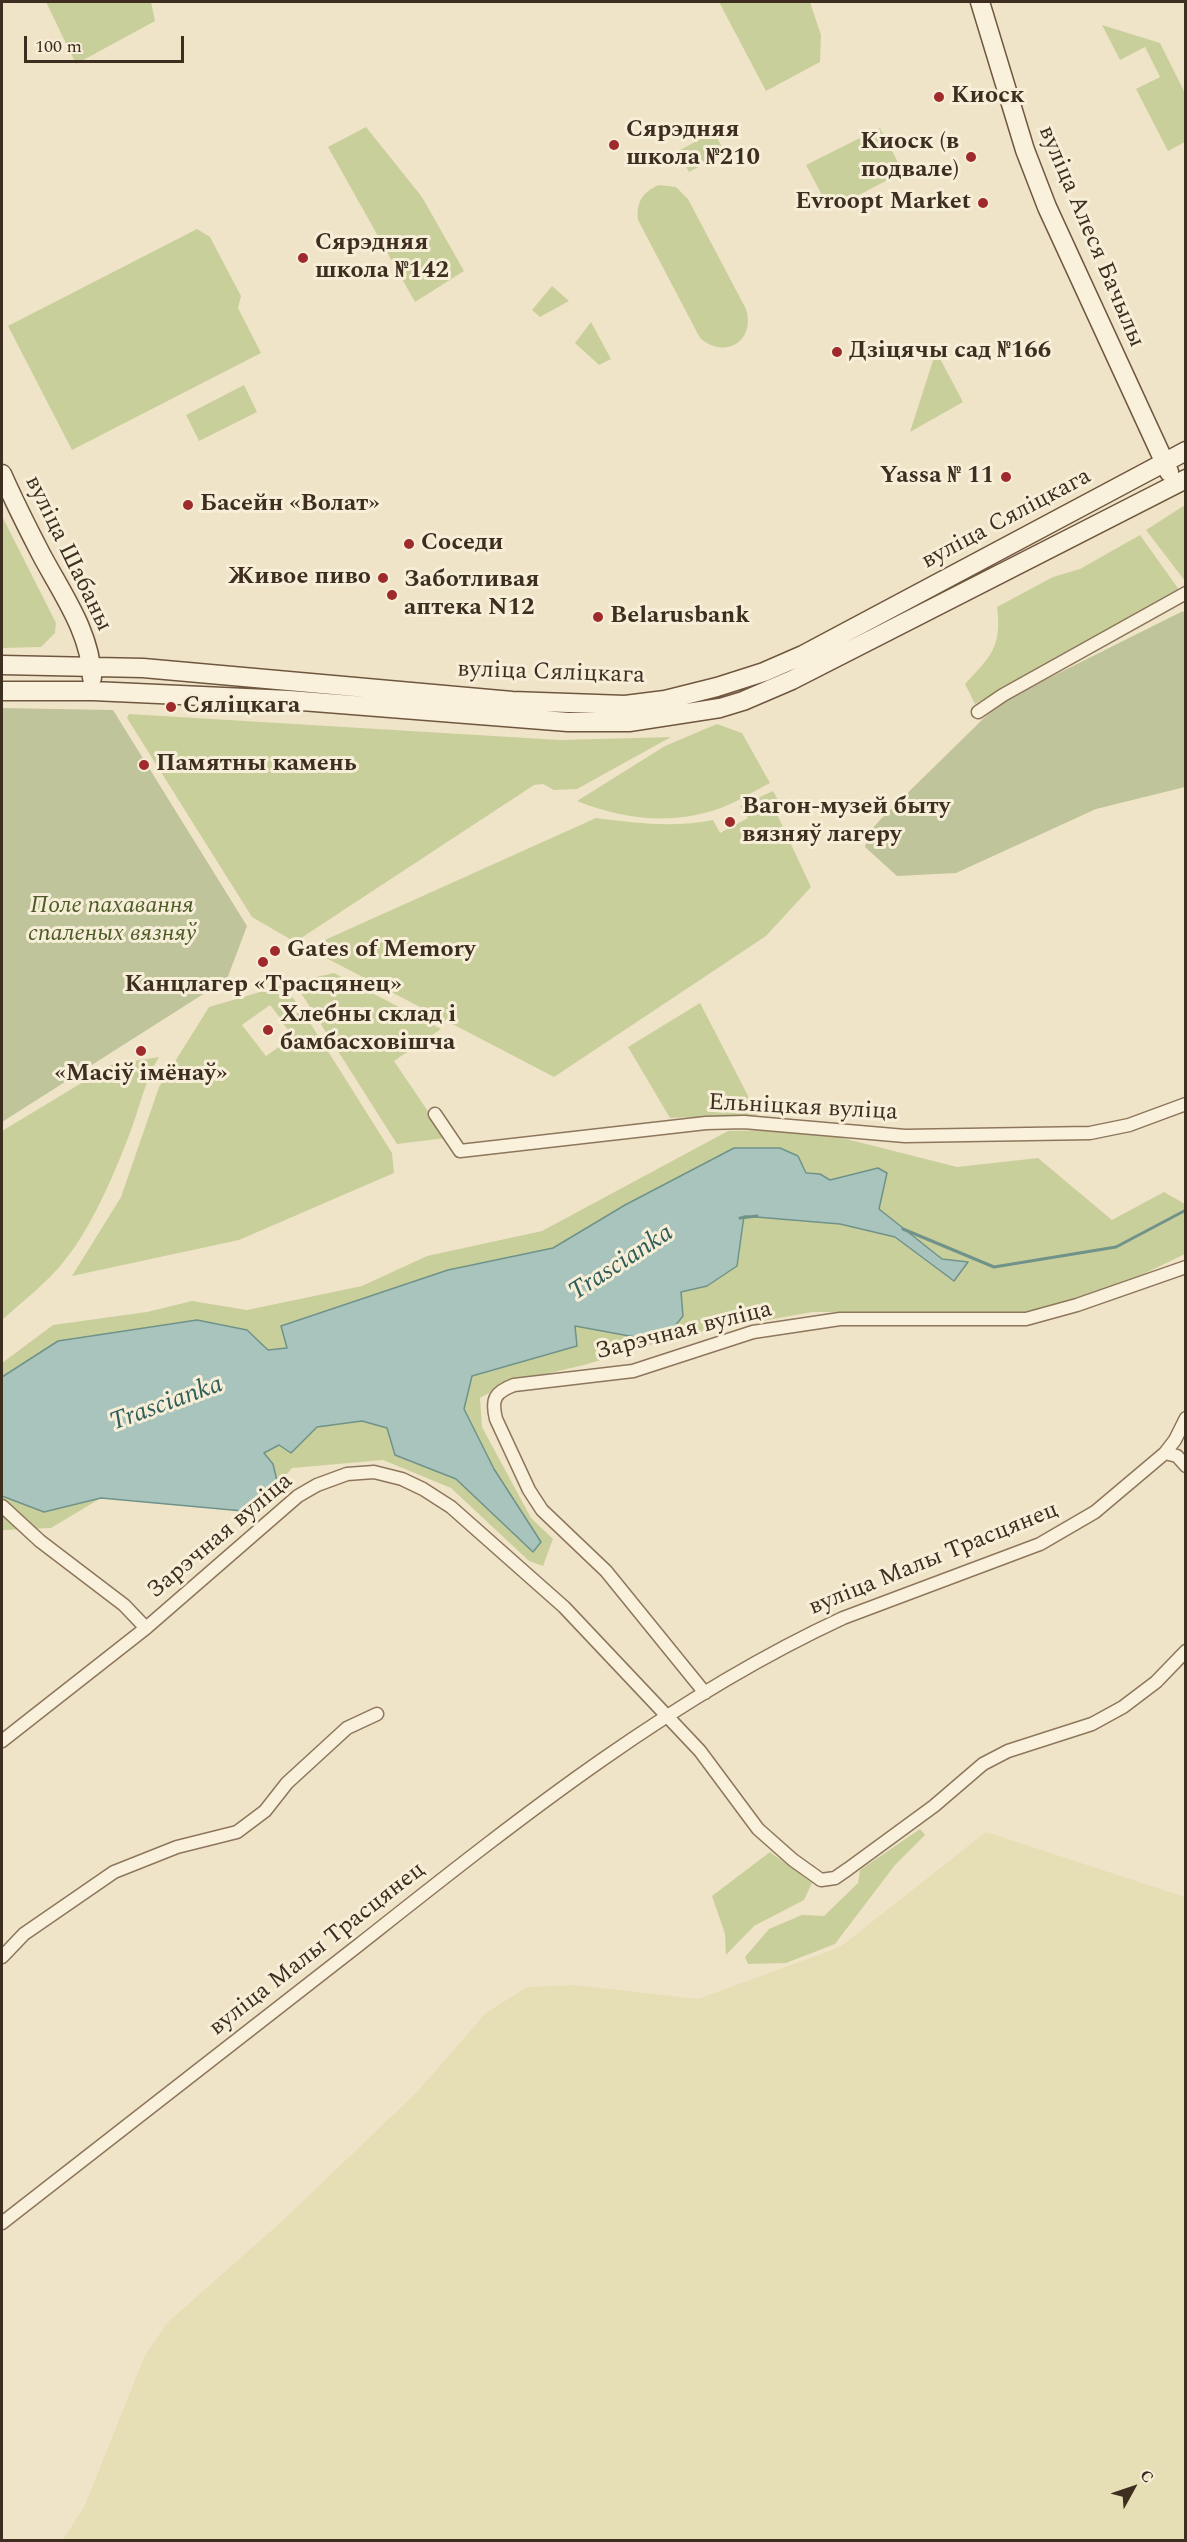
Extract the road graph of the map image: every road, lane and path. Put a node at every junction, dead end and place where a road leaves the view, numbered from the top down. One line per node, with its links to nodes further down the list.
1 (980, 2): 3 (main road, вуліца Алеся Бачылы)
2 (1185, 451): 3 (main road, вуліца Сяліцкага)
3 (1163, 463): 5 (main road, вуліца Алеся Бачылы); 8 (main road, вуліца Сяліцкага)
4 (2, 474): 8 (main road, вуліца Шабаны)
5 (1180, 481): 10 (main road, вуліца Сяліцкага)
6 (1185, 593): 11 (street)
7 (2, 665): 8 (main road, вуліца Сяліцкага)
8 (92, 666): 10 (main road, вуліца Шабаны)
9 (2, 691): 10 (main road, вуліца Сяліцкага)
10 (93, 691)
11 (978, 712)
12 (1185, 1104): 13 (street, Ельніцкая вуліца)
13 (435, 1114)
14 (1185, 1268): 21 (street, Зарэчная вуліца)
15 (1185, 1418): 16 (street, вуліца Малы Трасцянец)
16 (1165, 1453): 17 (street); 21 (street, вуліца Малы Трасцянец)
17 (1185, 1466)
18 (2, 1506): 19 (street)
19 (146, 1628): 23 (street, Зарэчная вуліца); 24 (street, Зарэчная вуліца)
20 (1185, 1651): 23 (street)
21 (705, 1693): 23 (street, вуліца Малы Трасцянец)
22 (377, 1714): 25 (street)
23 (667, 1717): 26 (street, вуліца Малы Трасцянец)
24 (2, 1741)
25 (2, 1957)
26 (2, 2223)

